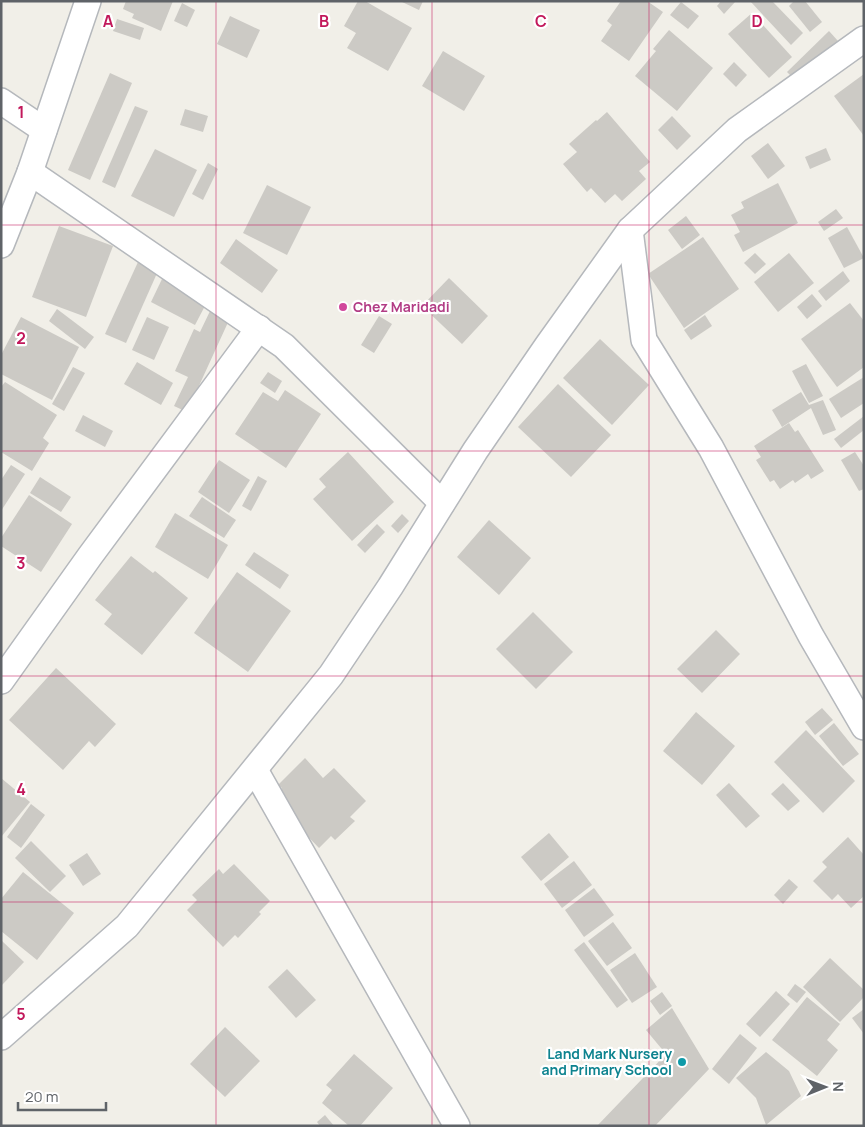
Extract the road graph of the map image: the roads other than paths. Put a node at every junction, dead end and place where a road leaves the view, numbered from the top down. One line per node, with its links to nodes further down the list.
1 (88, 1): 4 (street)
2 (864, 39): 6 (street)
3 (1, 101): 4 (street)
4 (44, 130): 5 (street)
5 (30, 172): 7 (street); 8 (street)
6 (630, 230): 9 (street); 11 (street)
7 (1, 245)
8 (259, 328): 9 (street); 10 (street)
9 (442, 503): 12 (street)
10 (1, 681)
11 (864, 726)
12 (255, 770): 13 (street); 14 (street)
13 (1, 1037)
14 (457, 1126)

